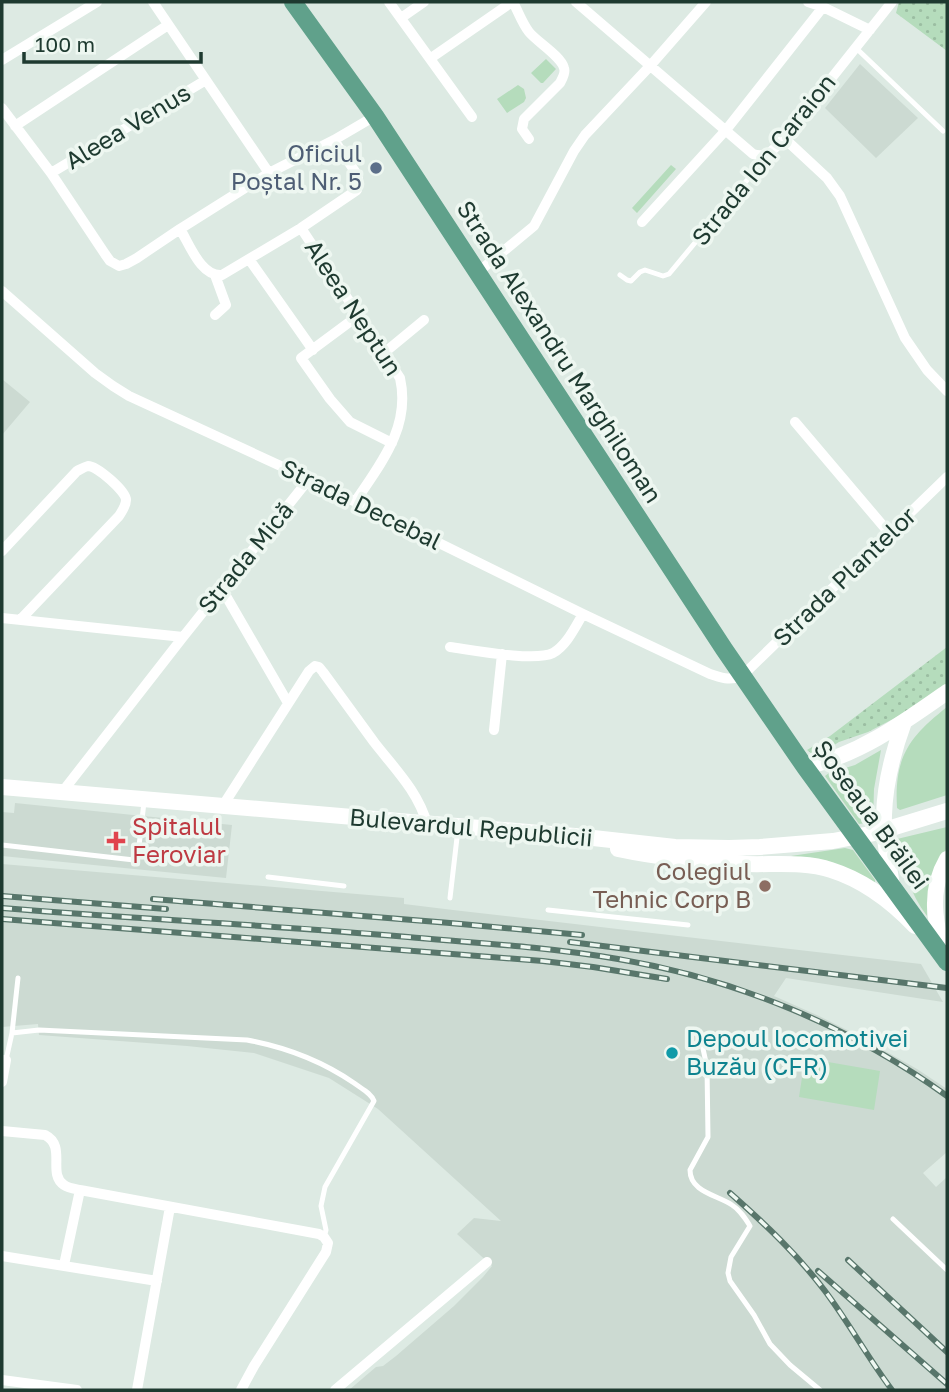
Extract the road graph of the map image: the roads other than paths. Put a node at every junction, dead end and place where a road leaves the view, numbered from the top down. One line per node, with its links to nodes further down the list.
1 (97, 2): 17 (street)
2 (153, 2): 13 (street)
3 (293, 2): 21 (main road, Strada Alexandru Marghiloman)
4 (389, 2): 12 (street)
5 (424, 2): 12 (street)
6 (512, 2): 16 (street); 27 (street)
7 (576, 2): 18 (street)
8 (706, 2): 18 (street)
9 (808, 2): 11 (street)
10 (892, 2): 14 (street, Strada Ion Caraion)
11 (831, 7): 14 (street); 24 (street)
12 (401, 18): 16 (street)
13 (169, 25): 19 (street); 23 (street)
14 (870, 30): 15 (street, Strada Ion Caraion)
15 (856, 48): 25 (lane); 26 (street, Strada Ion Caraion)
16 (431, 58): 22 (street)
17 (2, 60)
18 (650, 65): 24 (street); 36 (street)
19 (206, 80): 30 (street, Aleea Venus); 31 (street)
20 (2, 108): 23 (street)
21 (375, 116): 28 (street); 36 (main road, Strada Alexandru Marghiloman)
22 (472, 117)
23 (15, 126): 30 (street)
24 (726, 130): 29 (street); 32 (street)
25 (943, 131)
26 (784, 138): 29 (street, Strada Ion Caraion); 45 (street)
27 (529, 139)
28 (334, 140): 31 (street); 33 (street, Aleea Neptun)
29 (762, 156): 38 (lane, Strada Ion Caraion)
30 (51, 173): 34 (street)
31 (269, 173): 34 (street)
32 (642, 222)
33 (301, 228): 35 (street, Aleea Neptun); 41 (street, Aleea Neptun)
34 (180, 229): 37 (street)
35 (248, 259): 37 (street, Aleea Neptun); 43 (street)
36 (477, 273): 60 (main road, Strada Alexandru Marghiloman)
37 (215, 275): 40 (street)
38 (620, 275)
39 (2, 291): 49 (street, Strada Decebal)
40 (215, 315)
41 (359, 316): 43 (street); 44 (street, Aleea Neptun)
42 (425, 320): 44 (street)
43 (313, 350): 47 (street)
44 (384, 353): 47 (street, Aleea Neptun)
45 (947, 391)
46 (795, 422): 51 (street)
47 (392, 443): 50 (street, Aleea Neptun)
48 (947, 477): 51 (street, Strada Plantelor)
49 (309, 479): 50 (street, Strada Decebal); 53 (street, Strada Mică)
50 (355, 502): 54 (street, Strada Decebal)
51 (890, 534): 60 (street, Strada Plantelor)
52 (2, 551): 56 (street)
53 (222, 589): 57 (street, Strada Mică); 62 (street)
54 (583, 614): 59 (street); 60 (street, Strada Decebal)
55 (2, 618): 56 (street, Strada Mică)
56 (21, 619): 57 (street, Strada Mică)
57 (183, 637): 68 (street, Strada Mică)
58 (450, 647): 59 (street)
59 (502, 654): 64 (street)
60 (742, 676): 65 (main road, Strada Alexandru Marghiloman)
61 (947, 692): 63 (main road)
62 (288, 703): 70 (street); 72 (street)
63 (904, 722): 66 (main road); 81 (main road)
64 (494, 730)
65 (780, 732): 66 (main road, Șoseaua Brăilei)
66 (805, 767): 81 (main road, Șoseaua Brăilei)
67 (2, 787): 68 (main road, Bulevardul Republicii)
68 (63, 792): 69 (main road, Bulevardul Republicii)
69 (144, 799): 70 (main road, Bulevardul Republicii); 76 (lane)
70 (222, 807): 72 (main road, Bulevardul Republicii)
71 (943, 813): 74 (main road, Bulevardul Republicii)
72 (427, 824): 73 (main road, Bulevardul Republicii)
73 (458, 826): 74 (main road, Bulevardul Republicii); 82 (lane)
74 (575, 836): 85 (main road)
75 (2, 845): 76 (lane)
76 (139, 852): 77 (lane)
77 (198, 859)
78 (947, 859): 85 (main road)
79 (268, 877): 80 (lane)
80 (344, 886)
81 (892, 887): 85 (main road, Șoseaua Brăilei)
82 (450, 898)
83 (548, 909): 84 (lane)
84 (688, 925)
85 (946, 960)
86 (18, 978): 87 (lane)
87 (12, 1033): 89 (lane); 95 (lane)
88 (700, 1035): 107 (lane)
89 (4, 1060): 90 (street)
90 (2, 1082)
91 (2, 1131): 92 (street)
92 (80, 1190): 93 (street); 98 (street)
93 (170, 1207): 95 (street); 100 (street)
94 (893, 1219): 99 (lane)
95 (324, 1237): 105 (street)
96 (2, 1256): 98 (street)
97 (487, 1262): 106 (street)
98 (64, 1265): 100 (street)
99 (947, 1270)
100 (157, 1281): 104 (street)
101 (2, 1380): 102 (street)
102 (48, 1388): 103 (street)
103 (77, 1390)
104 (137, 1390)
105 (241, 1390)
106 (335, 1390)
107 (820, 1390)

